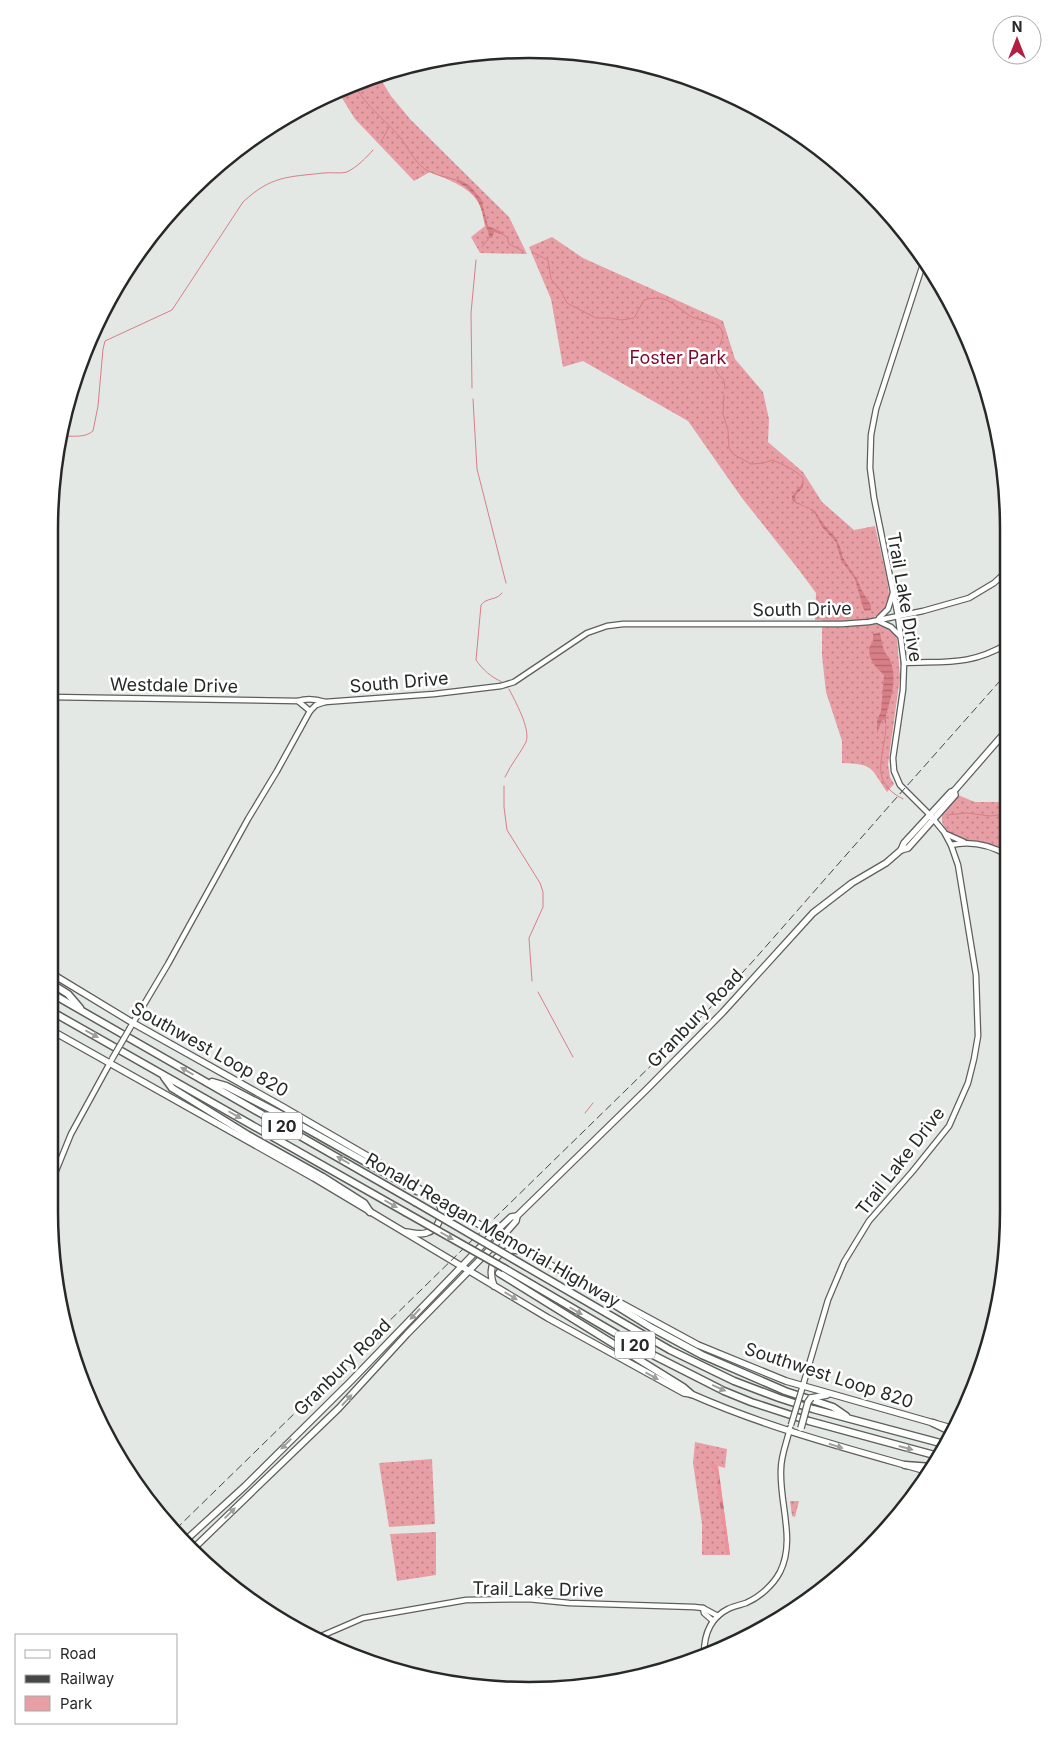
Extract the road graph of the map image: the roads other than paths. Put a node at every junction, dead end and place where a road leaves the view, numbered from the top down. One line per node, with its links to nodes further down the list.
1 (921, 269): 3 (street, Trail Lake Drive)
2 (1000, 577): 4 (street, South Drive)
3 (893, 592): 4 (street, Trail Lake Drive); 5 (street)
4 (898, 616): 5 (street, South Drive); 6 (street, Trail Lake Drive)
5 (877, 620): 6 (street); 11 (street, South Drive)
6 (901, 637): 8 (street, Trail Lake Drive)
7 (1000, 648): 8 (street)
8 (904, 663): 14 (street, Trail Lake Drive)
9 (58, 697): 10 (street, Westdale Drive)
10 (298, 701): 11 (street, Westdale Drive); 12 (street)
11 (325, 702): 12 (street, South Drive)
12 (310, 711): 24 (street)
13 (1000, 738): 14 (main road, Granbury Road)
14 (932, 817): 15 (street, Trail Lake Drive); 33 (main road, Granbury Road)
15 (944, 832): 16 (street); 17 (street, Trail Lake Drive)
16 (965, 842): 17 (street); 18 (street)
17 (951, 845): 43 (street, Trail Lake Drive)
18 (1000, 851)
19 (58, 978): 24 (main road, Southwest Loop 820)
20 (58, 988): 22 (highway)
21 (58, 997): 22 (highway, Ronald Reagan Memorial Highway / I 20)
22 (82, 1011): 28 (highway, Ronald Reagan Memorial Highway / I 20, one-way to 22)
23 (58, 1015): 27 (highway, Ronald Reagan Memorial Highway / I 20, one-way to 27)
24 (131, 1026): 26 (street, bridge); 30 (main road, Southwest Loop 820)
25 (58, 1034): 26 (main road)
26 (111, 1061): 29 (street); 32 (main road)
27 (162, 1074): 32 (highway); 39 (highway, Ronald Reagan Memorial Highway / I 20, one-way to 39, bridge)
28 (202, 1080): 30 (highway); 46 (highway, Ronald Reagan Memorial Highway / I 20, one-way to 28, bridge)
29 (58, 1166)
30 (428, 1194): 31 (main road, Southwest Loop 820)
31 (438, 1200): 34 (main road); 35 (main road, Southwest Loop 820)
32 (370, 1212): 34 (main road)
33 (517, 1216): 35 (main road, Granbury Road); 36 (main road, Granbury Road)
34 (402, 1231): 38 (main road)
35 (495, 1232): 36 (main road, Southwest Loop 820); 38 (main road, Granbury Road)
36 (502, 1237): 37 (main road, Southwest Loop 820); 40 (main road, Granbury Road)
37 (534, 1256): 41 (main road); 42 (main road, Southwest Loop 820)
38 (461, 1266): 40 (main road); 56 (main road, Granbury Road, one-way to 56)
39 (501, 1270): 44 (highway); 52 (highway, Ronald Reagan Memorial Highway / I 20, one-way to 52)
40 (469, 1271): 41 (main road); 57 (main road, Granbury Road, one-way to 40)
41 (494, 1286): 44 (main road, one-way to 44)
42 (612, 1299): 43 (main road, Southwest Loop 820); 46 (highway)
43 (802, 1389): 45 (main road, Southwest Loop 820); 49 (street, Trail Lake Drive, bridge)
44 (691, 1394): 49 (main road)
45 (832, 1395): 47 (main road, Southwest Loop 820); 50 (main road, bridge)
46 (850, 1419): 51 (highway, Ronald Reagan Memorial Highway / I 20)
47 (933, 1423): 48 (highway)
48 (946, 1428)
49 (790, 1431): 50 (main road); 58 (street, Trail Lake Drive)
50 (807, 1437): 53 (main road, one-way to 53)
51 (938, 1442)
52 (931, 1454)
53 (905, 1465): 54 (highway); 55 (main road)
54 (923, 1466)
55 (921, 1470)
56 (189, 1537)
57 (197, 1545)
58 (715, 1619): 59 (street, Trail Lake Drive); 60 (street)
59 (324, 1635)
60 (704, 1648)

